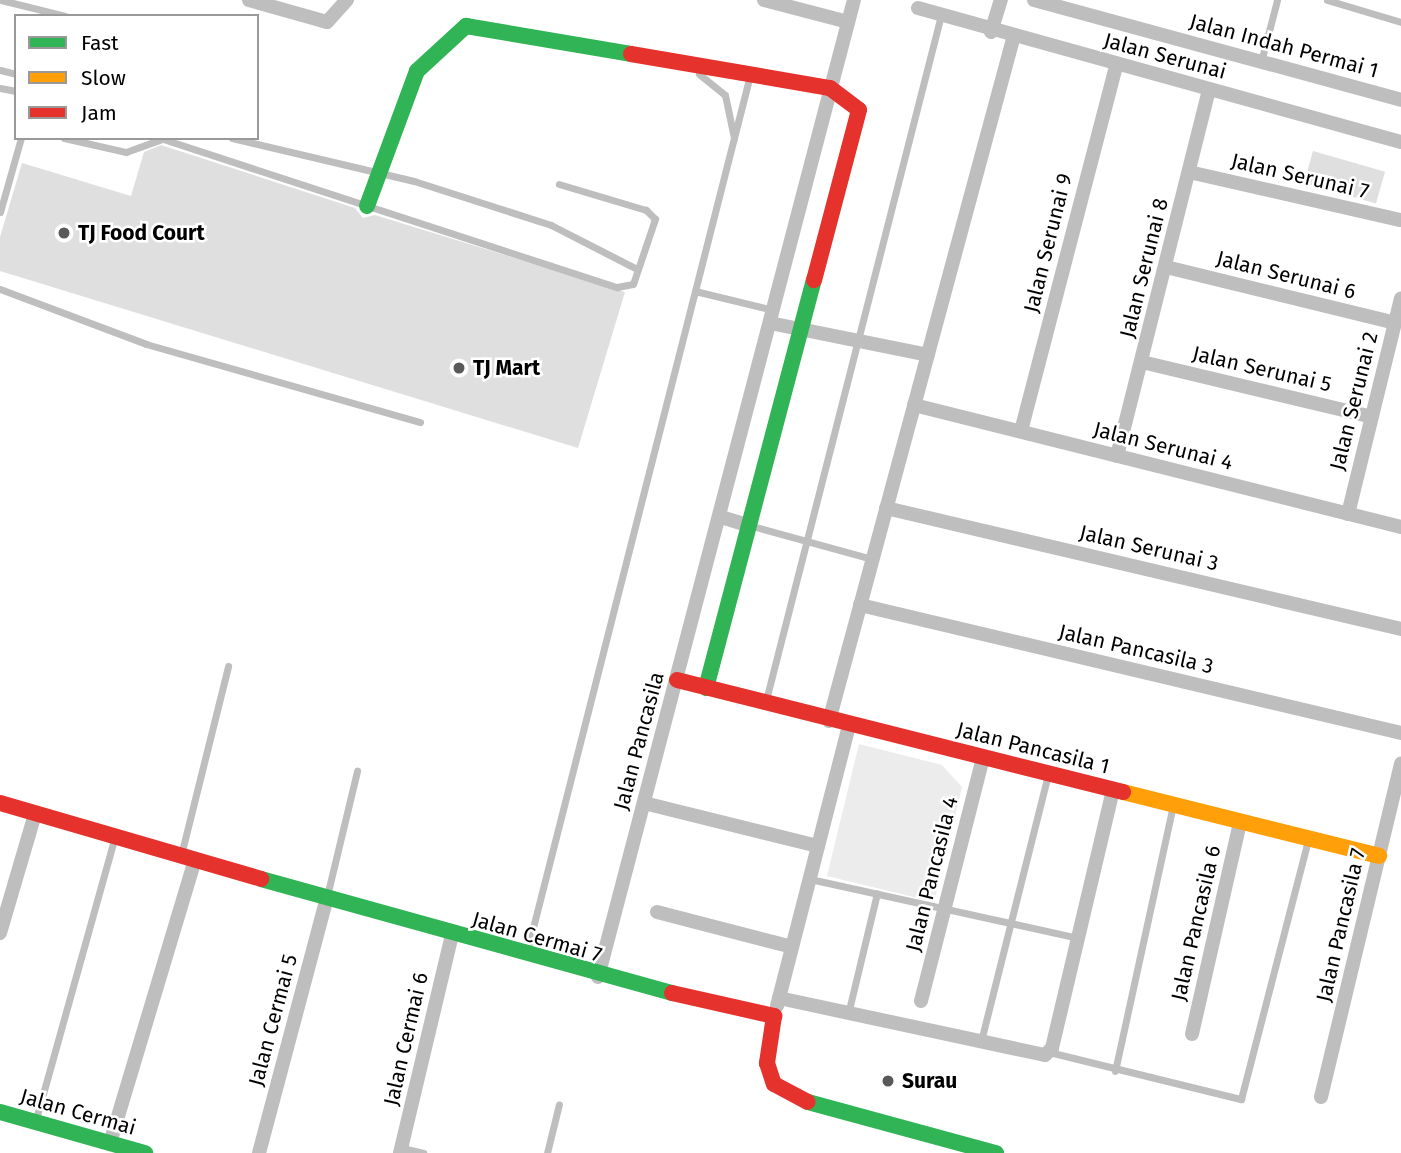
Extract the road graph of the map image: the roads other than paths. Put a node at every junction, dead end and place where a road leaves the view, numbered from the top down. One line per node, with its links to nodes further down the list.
1 (1, 0): 11 (lane)
2 (249, 0): 3 (street)
3 (346, 0)
4 (764, 0): 13 (street)
5 (854, 0): 13 (street, Jalan Pancasila)
6 (1001, 0): 15 (street)
7 (1034, 0): 18 (street, Jalan Indah Permai 1)
8 (1277, 0): 18 (lane)
9 (1327, 0): 14 (lane)
10 (918, 8): 12 (street, Jalan Serunai)
11 (57, 14)
12 (941, 15): 15 (street, Jalan Serunai); 45 (lane)
13 (848, 22): 21 (street, Jalan Pancasila)
14 (1401, 22)
15 (991, 32): 16 (street, Jalan Serunai)
16 (1013, 39): 19 (street, Jalan Serunai); 46 (street)
17 (667, 58): 20 (street); 29 (lane); 32 (street)
18 (1261, 62): 23 (street, Jalan Indah Permai 1)
19 (1116, 65): 22 (street, Jalan Serunai); 51 (street, Jalan Serunai 9)
20 (750, 75): 21 (street); 29 (lane)
21 (830, 88): 42 (street, Jalan Pancasila); 44 (street)
22 (1209, 90): 30 (street, Jalan Serunai); 31 (street, Jalan Serunai 8)
23 (1401, 100)
24 (20, 140): 35 (lane)
25 (73, 140): 26 (lane)
26 (156, 140)
27 (167, 140): 34 (lane)
28 (240, 140): 32 (lane)
29 (734, 142): 40 (lane)
30 (1401, 142)
31 (1189, 172): 36 (street, Jalan Serunai 7); 37 (street, Jalan Serunai 8)
32 (380, 174): 34 (street); 38 (lane)
33 (559, 184): 38 (lane)
34 (367, 206): 38 (lane)
35 (0, 212)
36 (1401, 220)
37 (1166, 267): 43 (street, Jalan Serunai 6); 47 (street, Jalan Serunai 8)
38 (635, 268)
39 (0, 289): 50 (lane)
40 (695, 291): 42 (lane); 95 (lane)
41 (1401, 298): 43 (street, Jalan Serunai 2)
42 (772, 316): 44 (street); 55 (street, Jalan Pancasila)
43 (1395, 323): 49 (street, Jalan Serunai 2)
44 (797, 328): 45 (street); 56 (street)
45 (861, 340): 46 (street); 58 (lane)
46 (928, 355): 48 (street)
47 (1142, 362): 49 (street, Jalan Serunai 5); 52 (street, Jalan Serunai 8)
48 (914, 405): 51 (street, Jalan Serunai 4); 53 (street)
49 (1372, 417): 54 (street, Jalan Serunai 2)
50 (421, 422)
51 (1021, 431): 52 (street, Jalan Serunai 4)
52 (1117, 456): 54 (street, Jalan Serunai 4)
53 (887, 508): 59 (street); 61 (street, Jalan Serunai 3)
54 (1348, 514): 57 (street, Jalan Serunai 4)
55 (721, 517): 56 (street); 63 (street, Jalan Pancasila)
56 (748, 524): 58 (lane); 64 (street)
57 (1401, 527)
58 (809, 541): 59 (lane); 65 (lane)
59 (873, 559): 60 (street)
60 (860, 605): 66 (street); 68 (street, Jalan Pancasila 3)
61 (1401, 629)
62 (228, 666): 83 (lane)
63 (677, 680): 64 (street, Jalan Pancasila 1); 75 (street, Jalan Pancasila)
64 (706, 688): 65 (street, Jalan Pancasila 1)
65 (765, 704): 66 (street, Jalan Pancasila 1)
66 (829, 721): 67 (street, Jalan Pancasila 1)
67 (849, 726): 69 (street, Jalan Pancasila 1); 81 (street)
68 (1401, 733)
69 (983, 757): 72 (street, Jalan Pancasila 1); 88 (street, Jalan Pancasila 4)
70 (1401, 763): 82 (street, Jalan Pancasila 7)
71 (357, 771): 87 (lane)
72 (1048, 774): 73 (street, Jalan Pancasila 1); 90 (lane)
73 (1113, 790): 76 (street, Jalan Pancasila 1); 93 (street)
74 (0, 803): 77 (street, Jalan Cermai 7)
75 (644, 803): 81 (street); 96 (street, Jalan Pancasila)
76 (1173, 805): 78 (street, Jalan Pancasila 1); 104 (lane)
77 (35, 814): 79 (street, Jalan Cermai 7); 85 (street)
78 (1240, 822): 80 (street, Jalan Pancasila 1); 101 (street, Jalan Pancasila 6)
79 (116, 837): 83 (street, Jalan Cermai 7); 108 (lane)
80 (1308, 839): 82 (street, Jalan Pancasila 1); 104 (lane)
81 (818, 846): 84 (street)
82 (1379, 856): 105 (street, Jalan Pancasila 7)
83 (188, 858): 87 (street, Jalan Cermai 7); 109 (street)
84 (810, 879): 86 (lane); 94 (street)
85 (6, 890): 91 (street)
86 (877, 893): 88 (lane); 99 (lane)
87 (327, 898): 92 (street, Jalan Cermai 7); 112 (street, Jalan Cermai 5)
88 (945, 908): 90 (lane); 98 (street, Jalan Pancasila 4)
89 (657, 912): 94 (street)
90 (1012, 923): 93 (lane); 102 (lane)
91 (0, 933)
92 (452, 934): 95 (street, Jalan Cermai 7); 110 (street, Jalan Cermai 6)
93 (1078, 938): 103 (street)
94 (792, 947): 97 (street)
95 (526, 956): 96 (street, Jalan Cermai 7)
96 (598, 976): 100 (street, Jalan Cermai 7)
97 (779, 998): 99 (street); 100 (street)
98 (921, 1001)
99 (848, 1014): 102 (street)
100 (774, 1016): 115 (street)
101 (1192, 1034)
102 (980, 1046): 103 (street)
103 (1048, 1052): 104 (lane)
104 (1115, 1071)
105 (1321, 1097)
106 (559, 1104): 114 (lane)
107 (0, 1111): 108 (street, Jalan Cermai)
108 (35, 1121): 109 (street, Jalan Cermai)
109 (110, 1143): 111 (street, Jalan Cermai)
110 (401, 1150): 113 (lane)
111 (145, 1153)
112 (259, 1153)
113 (423, 1153)
114 (547, 1153)
115 (992, 1153)

